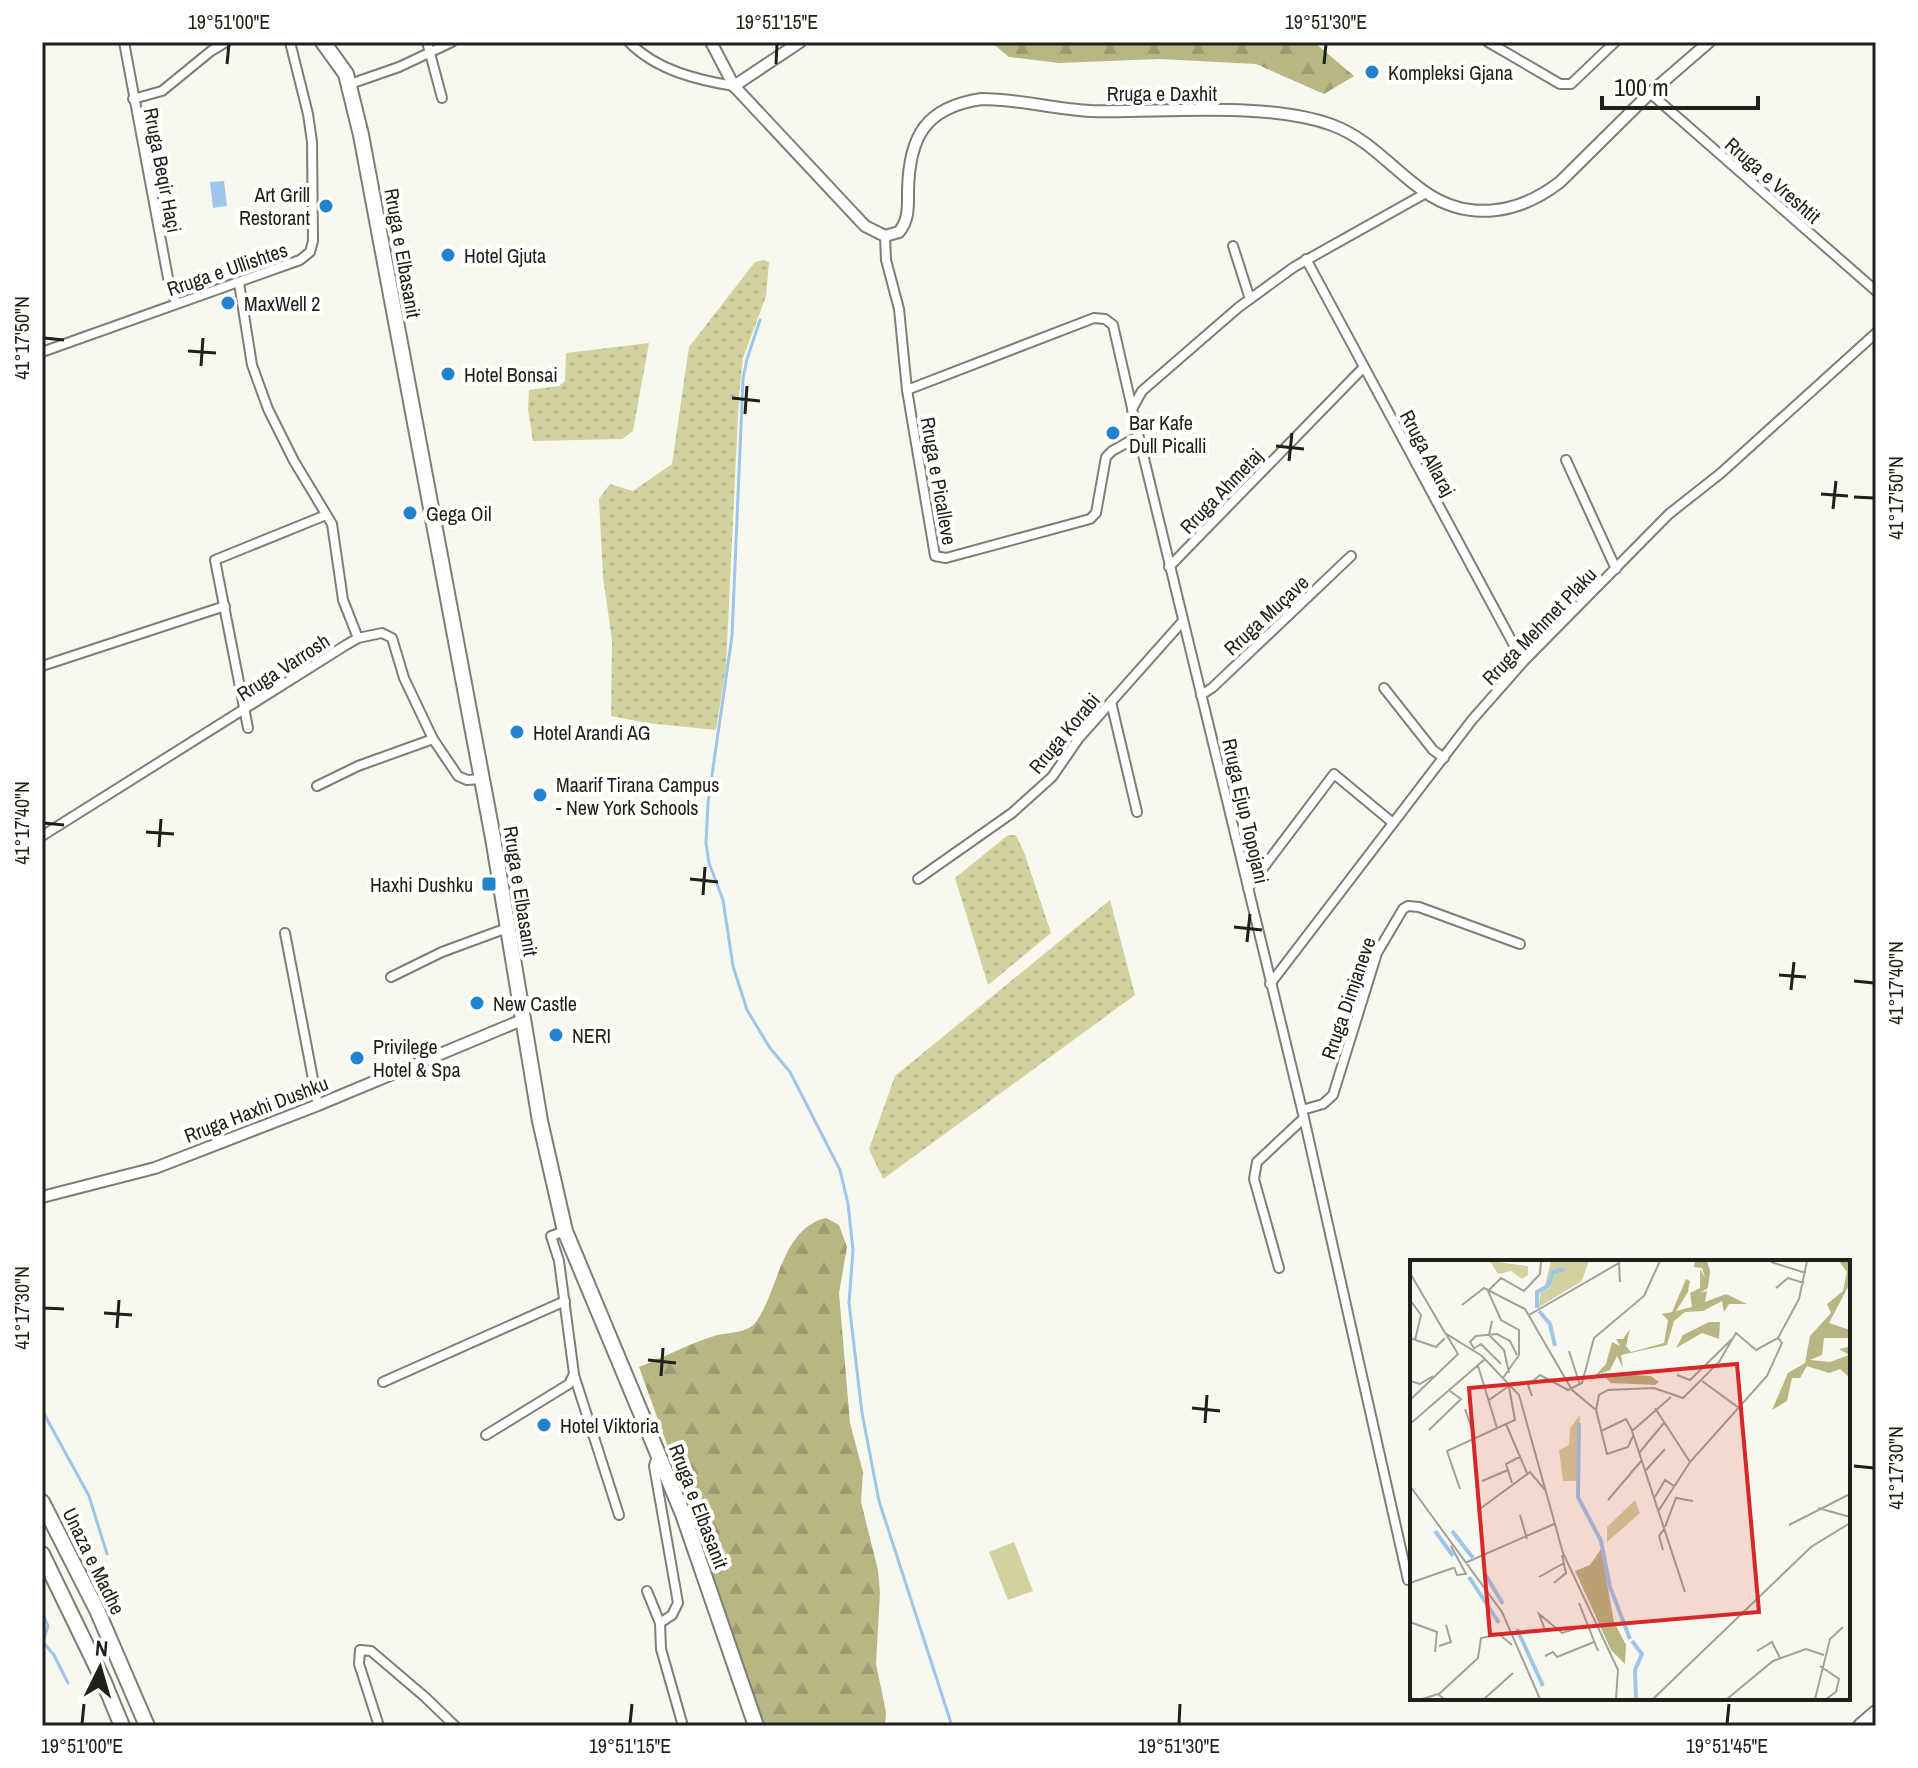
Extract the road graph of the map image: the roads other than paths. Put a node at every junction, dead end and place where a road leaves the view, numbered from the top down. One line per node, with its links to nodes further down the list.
1 (124, 42): 18 (street, Rruga Beqir Haçi)
2 (226, 42): 18 (street)
3 (290, 42): 23 (street, Rruga e Ullishtes)
4 (323, 42): 14 (main road, Rruga e Elbasanit)
5 (452, 42): 12 (street)
6 (629, 42): 15 (street)
7 (711, 42): 15 (street)
8 (800, 42): 13 (street)
9 (1488, 42): 10 (street)
10 (1615, 42)
11 (1709, 42): 16 (street, Rruga e Daxhit)
12 (429, 46): 14 (street); 17 (street)
13 (786, 47): 15 (street)
14 (350, 84): 50 (main road, Rruga e Elbasanit)
15 (734, 86): 20 (street)
16 (1650, 93): 19 (street, Rruga e Daxhit); 24 (street, Rruga e Vreshtit)
17 (442, 98)
18 (133, 99): 26 (street, Rruga Beqir Haçi)
19 (1426, 193): 20 (street, Rruga e Daxhit); 22 (street)
20 (885, 236): 30 (street, Rruga e Picalleve)
21 (1233, 246): 25 (street)
22 (1306, 259): 25 (street); 29 (street, Rruga Allaraj)
23 (239, 283): 26 (street, Rruga e Ullishtes); 34 (street)
24 (1876, 291)
25 (1250, 299): 31 (street)
26 (176, 303): 28 (street, Rruga e Ullishtes)
27 (1876, 333): 37 (street, Rruga Mehmet Plaku)
28 (42, 352)
29 (1363, 368): 36 (street, Rruga Ahmetaj); 41 (street, Rruga Allaraj)
30 (907, 390): 31 (street); 32 (street, Rruga e Picalleve)
31 (1132, 409): 32 (street, Rruga Ejup Topojani)
32 (1137, 437): 36 (street, Rruga Ejup Topojani)
33 (1566, 460): 37 (street)
34 (326, 515): 38 (street); 40 (street)
35 (1351, 556): 44 (street, Rruga Muçave)
36 (1169, 567): 39 (street, Rruga Ejup Topojani)
37 (1616, 569): 41 (street, Rruga Mehmet Plaku)
38 (225, 606): 42 (street); 46 (street)
39 (1183, 621): 44 (street, Rruga Ejup Topojani); 45 (street, Rruga Korabi)
40 (358, 638): 46 (street, Rruga Varrosh); 48 (street, Rruga Varrosh)
41 (1523, 662): 49 (street, Rruga Mehmet Plaku)
42 (42, 666)
43 (1384, 688): 49 (street)
44 (1201, 695): 56 (street, Rruga Ejup Topojani)
45 (1111, 702): 52 (street); 55 (street, Rruga Korabi)
46 (246, 709): 47 (street); 54 (street, Rruga Varrosh)
47 (248, 728)
48 (433, 739): 50 (street, Rruga Varrosh); 51 (street)
49 (1444, 758): 53 (street, Rruga Mehmet Plaku)
50 (482, 779): 57 (main road, Rruga e Elbasanit)
51 (317, 786)
52 (1137, 812)
53 (1393, 823): 56 (street); 61 (street, Rruga Mehmet Plaku)
54 (42, 836)
55 (918, 879)
56 (1248, 888): 61 (street, Rruga Ejup Topojani)
57 (507, 928): 60 (street); 62 (main road, Rruga e Elbasanit)
58 (285, 933): 63 (street)
59 (1520, 944): 64 (street, Rruga Dimjaneve)
60 (391, 977)
61 (1270, 984): 64 (street, Rruga Ejup Topojani)
62 (522, 1020): 63 (street, Rruga Haxhi Dushku); 66 (main road, Rruga e Elbasanit)
63 (318, 1105): 65 (street, Rruga Haxhi Dushku)
64 (1303, 1114): 67 (street); 76 (street, Rruga Ejup Topojani)
65 (42, 1197)
66 (565, 1231): 68 (street); 72 (main road, Rruga e Elbasanit)
67 (1279, 1268)
68 (565, 1301): 69 (street); 70 (street)
69 (574, 1374): 71 (street); 74 (street)
70 (383, 1382)
71 (486, 1435)
72 (658, 1453): 78 (street); 85 (main road, Rruga e Elbasanit)
73 (42, 1502): 81 (main road, Unaza e Madhe)
74 (619, 1515)
75 (42, 1554): 80 (main road)
76 (1408, 1580)
77 (647, 1591): 78 (street)
78 (660, 1623): 84 (street)
79 (1876, 1713): 86 (main road)
80 (122, 1726)
81 (147, 1726)
82 (379, 1726): 83 (street)
83 (455, 1726)
84 (683, 1726)
85 (756, 1726)
86 (1861, 1726)

